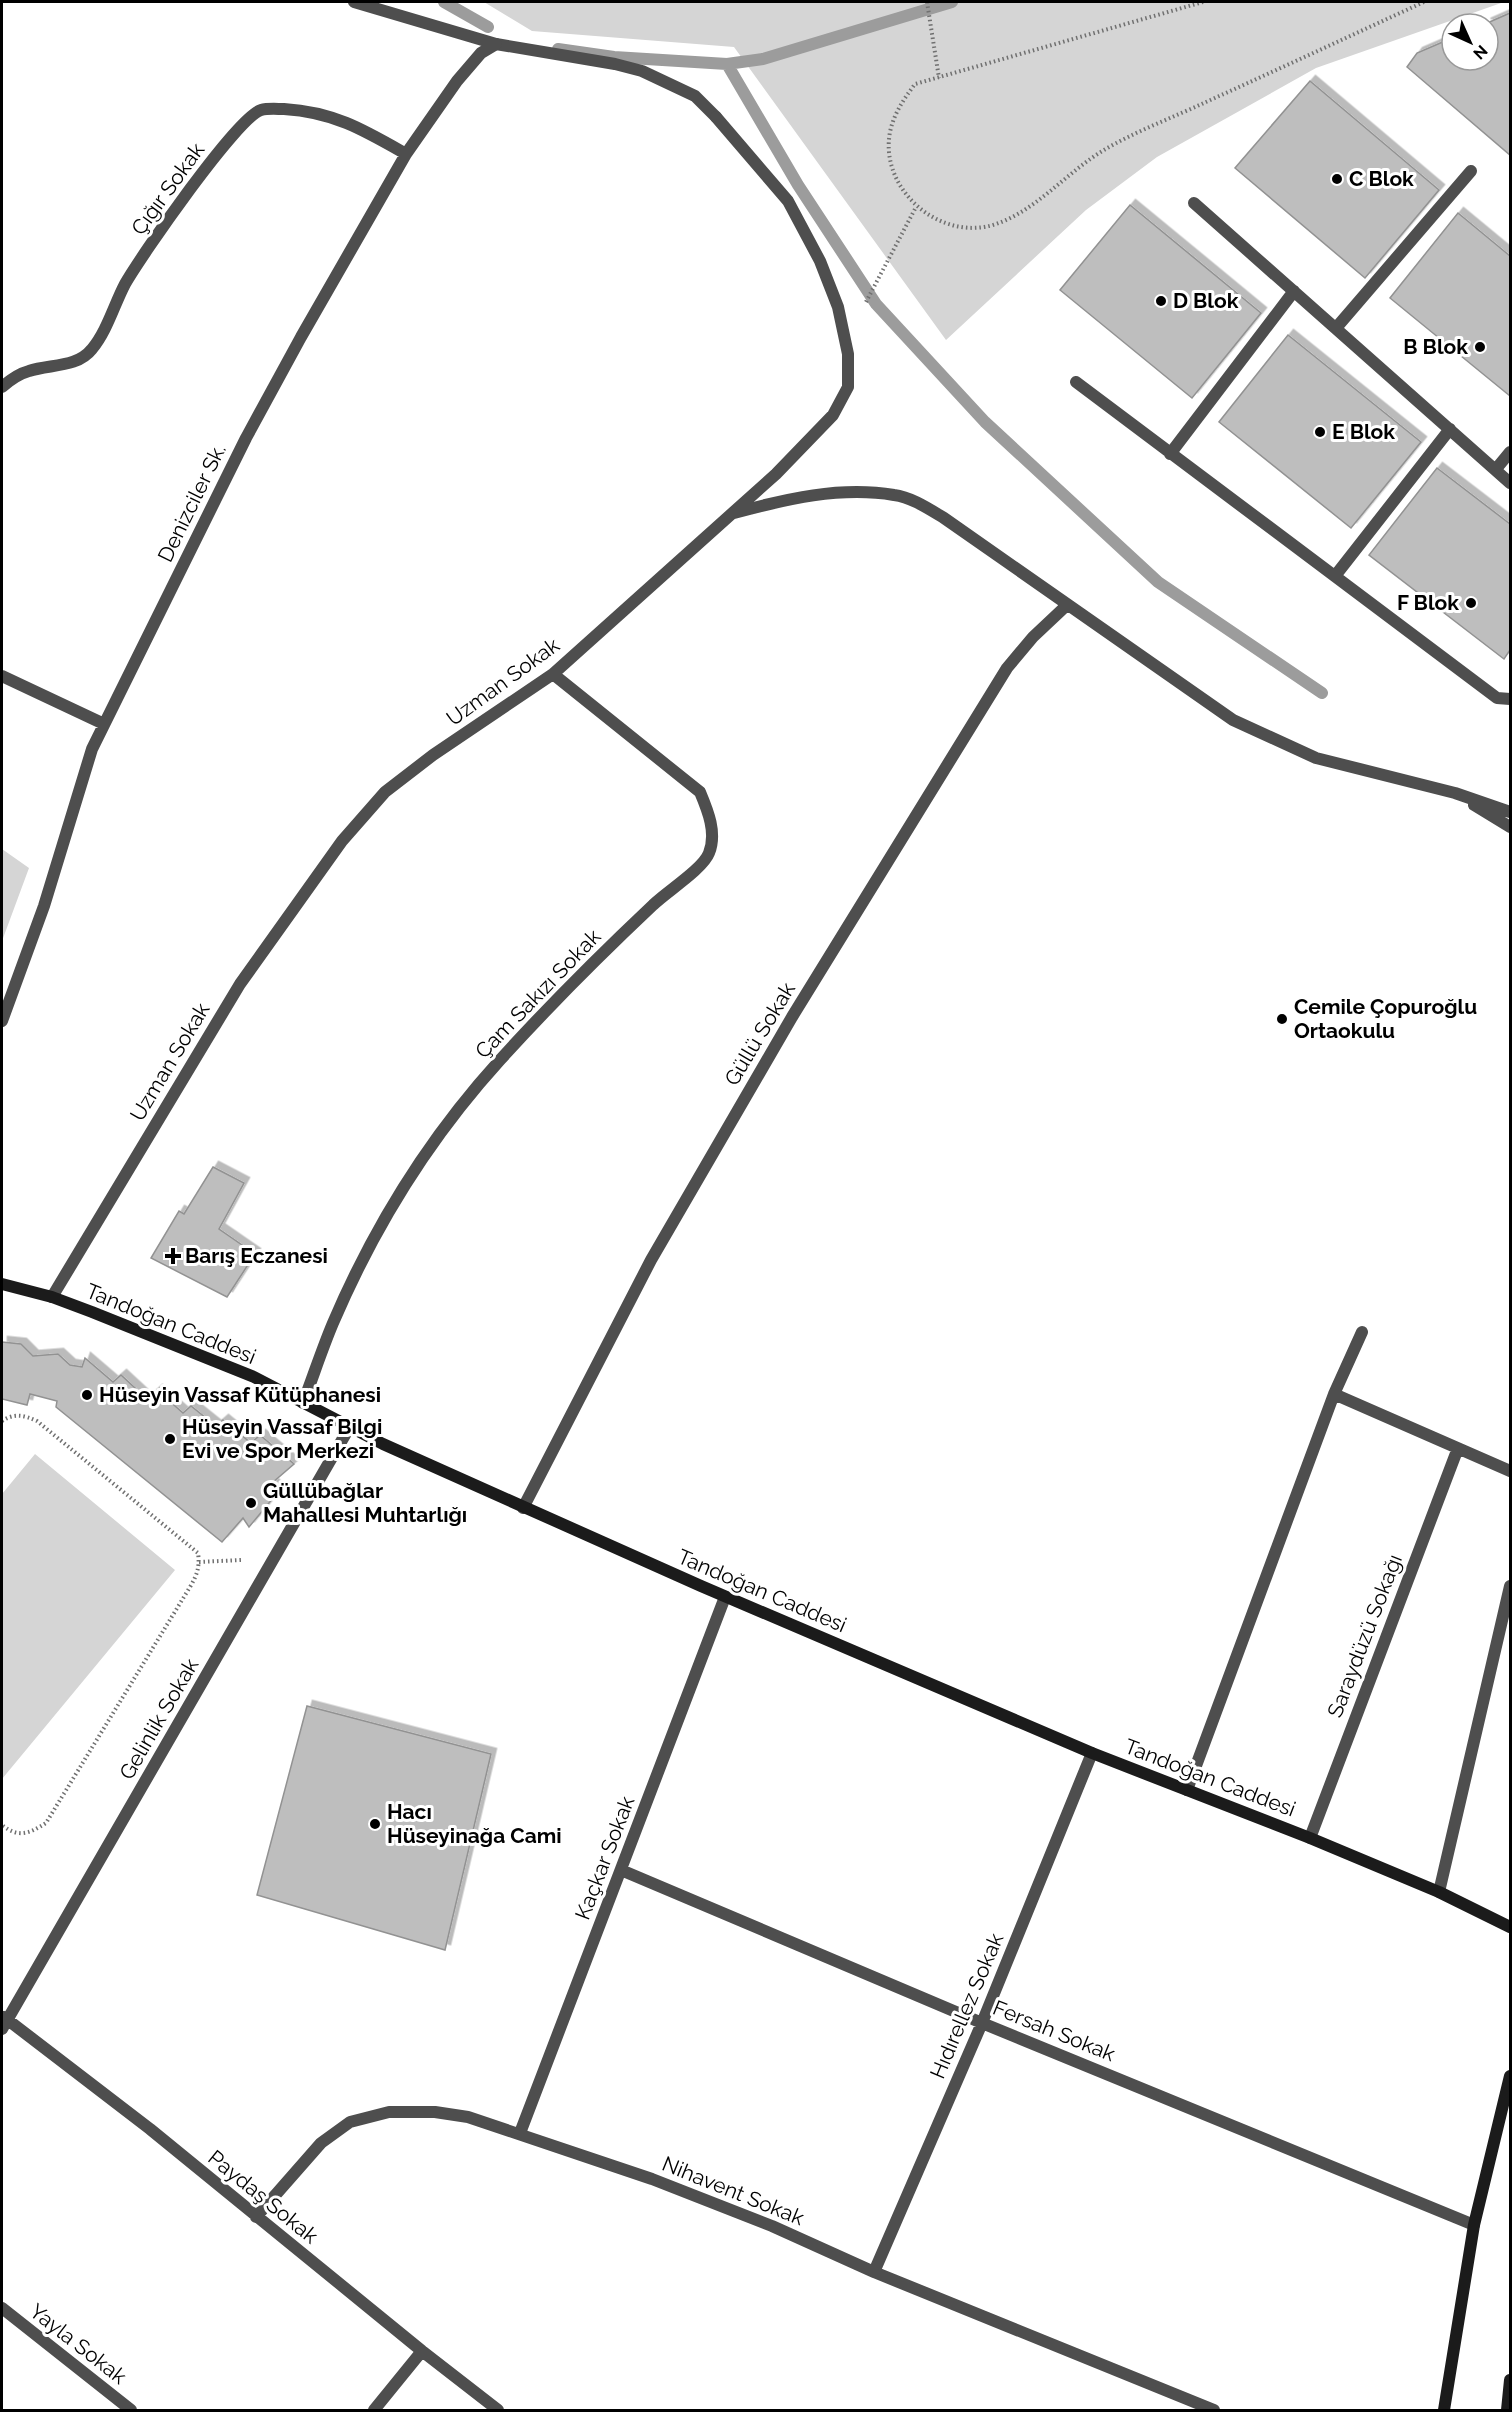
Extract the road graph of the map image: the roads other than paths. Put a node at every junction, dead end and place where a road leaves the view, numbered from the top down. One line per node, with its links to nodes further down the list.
1 (354, 2): 2 (street, Uzman Sokak)
2 (496, 44): 3 (street, Denizciler Sk.); 15 (street, Uzman Sokak)
3 (406, 154): 9 (street, Çığır Sokak); 21 (street, Denizciler Sk.)
4 (1471, 171): 7 (street)
5 (1194, 203): 6 (street)
6 (1294, 291): 7 (street); 12 (street)
7 (1336, 328): 10 (street)
8 (1076, 382): 12 (street)
9 (2, 387)
10 (1450, 429): 13 (street); 16 (street)
11 (1510, 452): 13 (street)
12 (1170, 454): 16 (street)
13 (1496, 470): 14 (street)
14 (1510, 483)
15 (730, 514): 17 (street); 18 (street, Uzman Sokak)
16 (1335, 576): 20 (street)
17 (1067, 605): 22 (street); 34 (street, Güllü Sokak)
18 (553, 675): 27 (street, Uzman Sokak); 30 (street, Çam Sakızı Sokak)
19 (2, 676): 21 (street)
20 (1510, 699)
21 (104, 724): 25 (street, Denizciler Sk.)
22 (1455, 793): 23 (street); 24 (street)
23 (1510, 812)
24 (1510, 827)
25 (2, 1021)
26 (2, 1284): 27 (street, Tandoğan Caddesi)
27 (52, 1297): 30 (street, Tandoğan Caddesi)
28 (1362, 1332): 29 (street)
29 (1334, 1394): 32 (street); 38 (street)
30 (303, 1403): 31 (street, Tandoğan Caddesi)
31 (349, 1428): 34 (street, Tandoğan Caddesi); 43 (street, Gelinlik Sokak)
32 (1458, 1448): 33 (street); 39 (street, Saraydüzü Sokağı)
33 (1510, 1472)
34 (523, 1508): 36 (street, Tandoğan Caddesi)
35 (1510, 1586): 41 (street)
36 (725, 1597): 37 (street, Tandoğan Caddesi); 40 (street, Kaçkar Sokak)
37 (1092, 1754): 38 (street, Tandoğan Caddesi); 44 (street, Hıdırellez Sokak)
38 (1187, 1790): 39 (street, Tandoğan Caddesi)
39 (1310, 1838): 41 (street, Tandoğan Caddesi)
40 (621, 1870): 44 (street, Fersah Sokak); 46 (street, Kaçkar Sokak)
41 (1439, 1892): 42 (street, Tandoğan Caddesi)
42 (1510, 1927)
43 (4, 2022): 47 (street, Paydaş Sokak)
44 (982, 2023): 48 (street, Fersah Sokak); 49 (street, Hıdırellez Sokak)
45 (1510, 2076): 48 (street)
46 (520, 2133): 47 (street, Nihavent Sokak); 49 (street, Nihavent Sokak)
47 (256, 2217): 51 (street, Paydaş Sokak)
48 (1474, 2225): 57 (street)
49 (874, 2272): 56 (street, Nihavent Sokak)
50 (2, 2308): 53 (street, Yayla Sokak)
51 (422, 2351): 54 (street); 55 (street, Paydaş Sokak)
52 (1510, 2380): 58 (street)
53 (131, 2410)
54 (374, 2410)
55 (498, 2410)
56 (1214, 2410)
57 (1444, 2410)
58 (1507, 2410)

